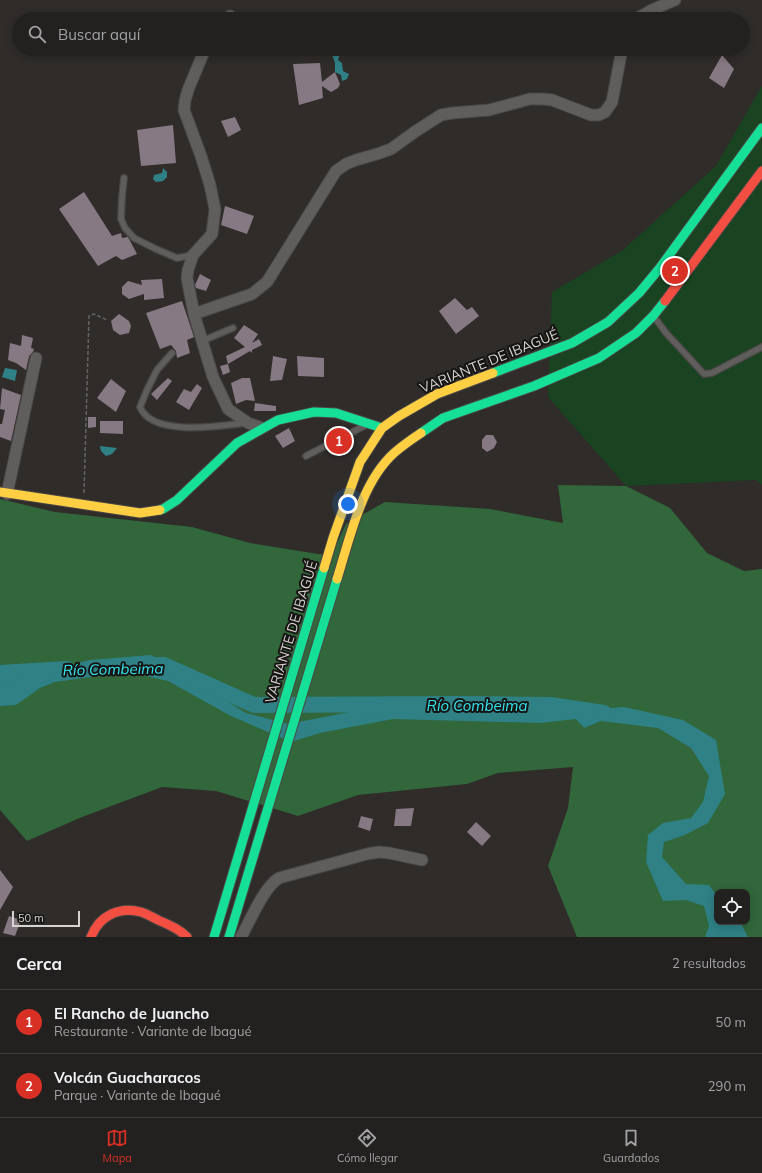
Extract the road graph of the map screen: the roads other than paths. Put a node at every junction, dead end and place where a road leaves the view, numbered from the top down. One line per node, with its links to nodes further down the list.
1 (676, 0): 2 (street)
2 (648, 12)
3 (202, 56): 8 (street)
4 (621, 56): 9 (street)
5 (762, 128): 19 (main road, VARIANTE DE IBAGUÉ)
6 (762, 170): 10 (main road, VARIANTE DE IBAGUÉ)
7 (124, 178): 8 (lane)
8 (193, 255): 9 (street)
9 (194, 314): 12 (street)
10 (653, 316): 13 (lane); 26 (main road, VARIANTE DE IBAGUÉ)
11 (233, 328): 12 (lane)
12 (202, 341): 16 (street)
13 (762, 347)
14 (172, 353): 16 (lane)
15 (36, 358): 21 (street)
16 (248, 423): 18 (street)
17 (368, 424): 18 (main road); 19 (main road); 20 (lane)
18 (262, 428): 21 (main road)
19 (382, 428): 25 (main road, VARIANTE DE IBAGUÉ)
20 (306, 456)
21 (4, 493)
22 (422, 860): 27 (street)
23 (91, 937): 24 (main road)
24 (187, 937)
25 (214, 937)
26 (229, 937)
27 (241, 937)

